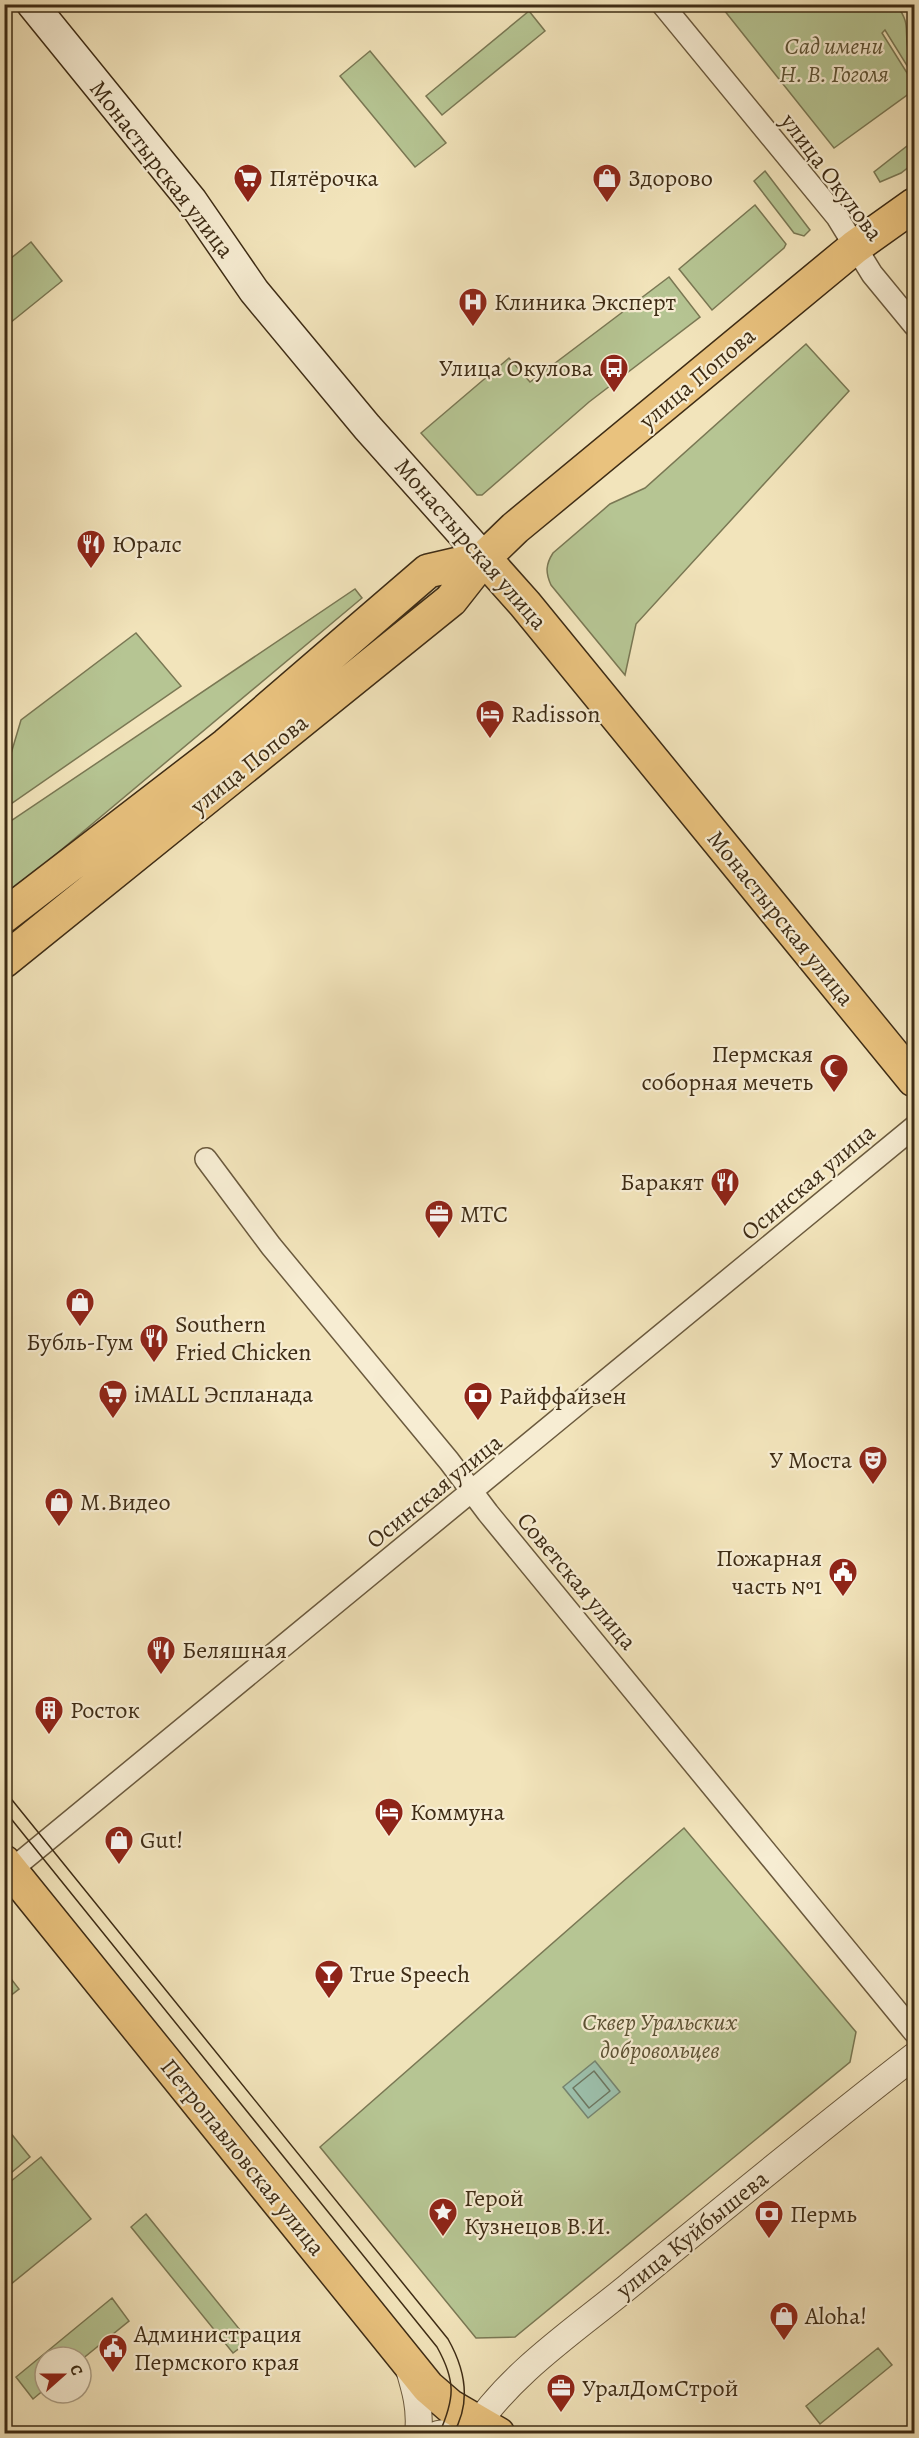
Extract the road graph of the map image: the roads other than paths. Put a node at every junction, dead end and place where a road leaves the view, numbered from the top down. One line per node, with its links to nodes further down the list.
1 (32, 4): 6 (main road, Монастырская улица)
2 (663, 4): 4 (street, улица Окулова)
3 (915, 205): 4 (main road, улица Попова)
4 (855, 247): 5 (street, улица Окулова); 6 (main road, улица Попова)
5 (915, 325)
6 (484, 558): 7 (main road, улица Попова); 8 (main road, улица Попова); 9 (main road, Монастырская улица)
7 (4, 916)
8 (4, 961)
9 (915, 1080)
10 (915, 1127): 12 (street, Осинская улица)
11 (206, 1159): 12 (street, Советская улица)
12 (472, 1492): 13 (street, Осинская улица); 14 (street, Советская улица)
13 (8, 1866): 16 (main road, Петропавловская улица)
14 (915, 2032)
15 (915, 2056): 17 (street, улица Куйбышева)
16 (407, 2360): 17 (main road, Петропавловская улица); 18 (street)
17 (483, 2430): 19 (street, улица Куйбышева)
18 (418, 2433)
19 (438, 2433)

